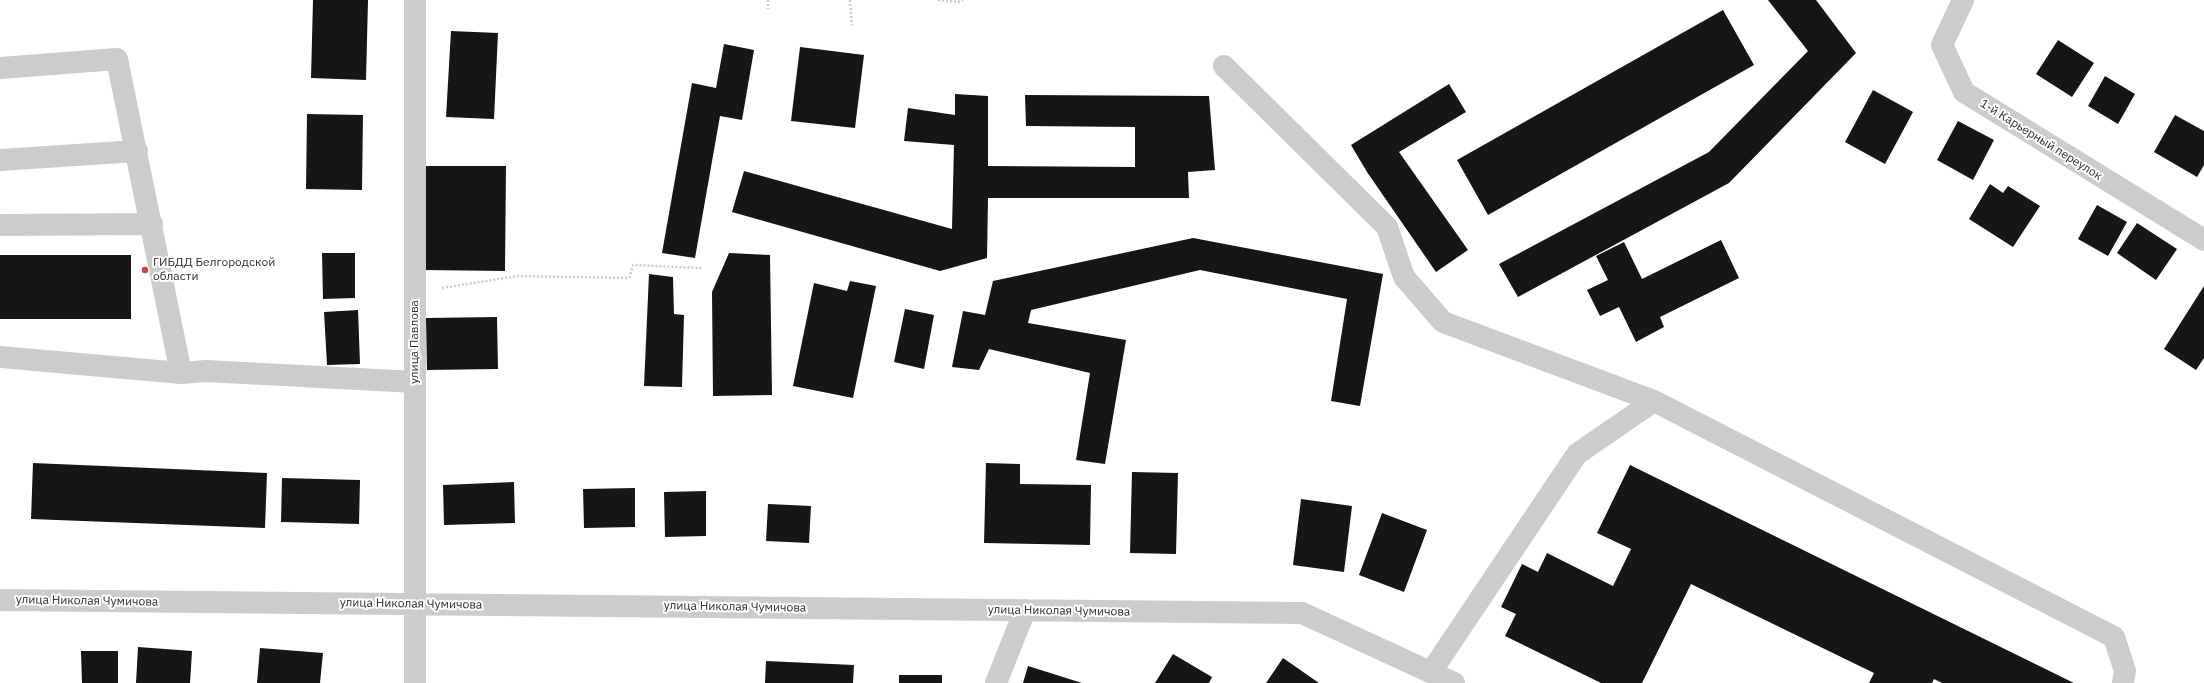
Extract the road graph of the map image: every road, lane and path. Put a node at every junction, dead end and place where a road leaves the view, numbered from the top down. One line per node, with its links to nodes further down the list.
1 (414, 0): 17 (street, улица Павлова)
2 (768, 0): 7 (path)
3 (850, 0): 8 (path)
4 (938, 0): 5 (path)
5 (963, 0)
6 (1962, 0): 15 (street, 1-й Карьерный переулок)
7 (768, 9)
8 (852, 25)
9 (1224, 66): 21 (street)
10 (0, 68): 11 (street)
11 (137, 151): 12 (street); 13 (street)
12 (0, 160)
13 (152, 224): 14 (street); 19 (street)
14 (0, 225)
15 (2204, 240)
16 (702, 268): 17 (path)
17 (415, 290): 20 (street, улица Павлова)
18 (0, 357): 19 (street)
19 (181, 372): 20 (street)
20 (414, 382): 23 (street, улица Павлова)
21 (1654, 401): 25 (street); 29 (street)
22 (0, 600): 23 (street, улица Николая Чумичова)
23 (415, 604): 24 (street, улица Николая Чумичова); 26 (street, улица Павлова)
24 (1025, 610): 25 (street, улица Николая Чумичова); 27 (street)
25 (1431, 672): 28 (street, улица Николая Чумичова)
26 (415, 683)
27 (996, 683)
28 (1454, 683)
29 (2123, 683)

